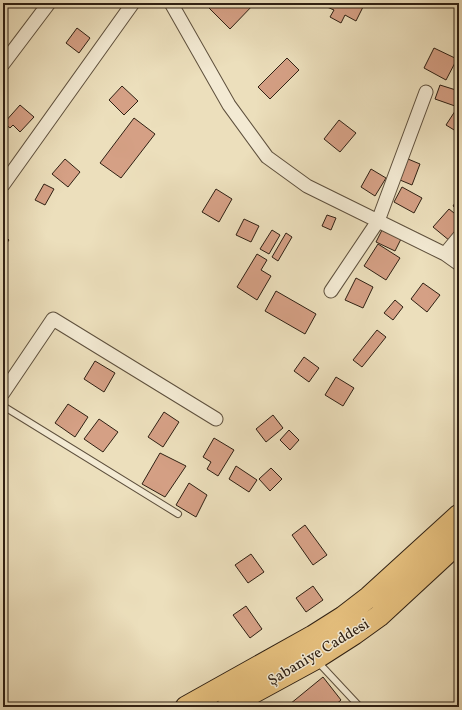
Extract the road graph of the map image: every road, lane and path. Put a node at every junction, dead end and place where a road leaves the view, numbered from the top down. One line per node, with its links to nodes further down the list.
1 (49, 3): 4 (street)
2 (133, 3): 6 (street)
3 (171, 3): 7 (street)
4 (3, 64)
5 (426, 92): 7 (street)
6 (3, 185)
7 (378, 221): 9 (street); 11 (street)
8 (459, 237): 9 (street)
9 (445, 254): 10 (street)
10 (459, 264)
11 (331, 291)
12 (5, 386): 14 (street)
13 (3, 406): 15 (lane)
14 (216, 419)
15 (178, 514)
16 (459, 515): 19 (highway)
17 (459, 542): 18 (highway, Şabaniye Caddesi)
18 (315, 659): 20 (highway, Şabaniye Caddesi); 21 (lane)
19 (186, 707)
20 (227, 707)
21 (360, 707)

